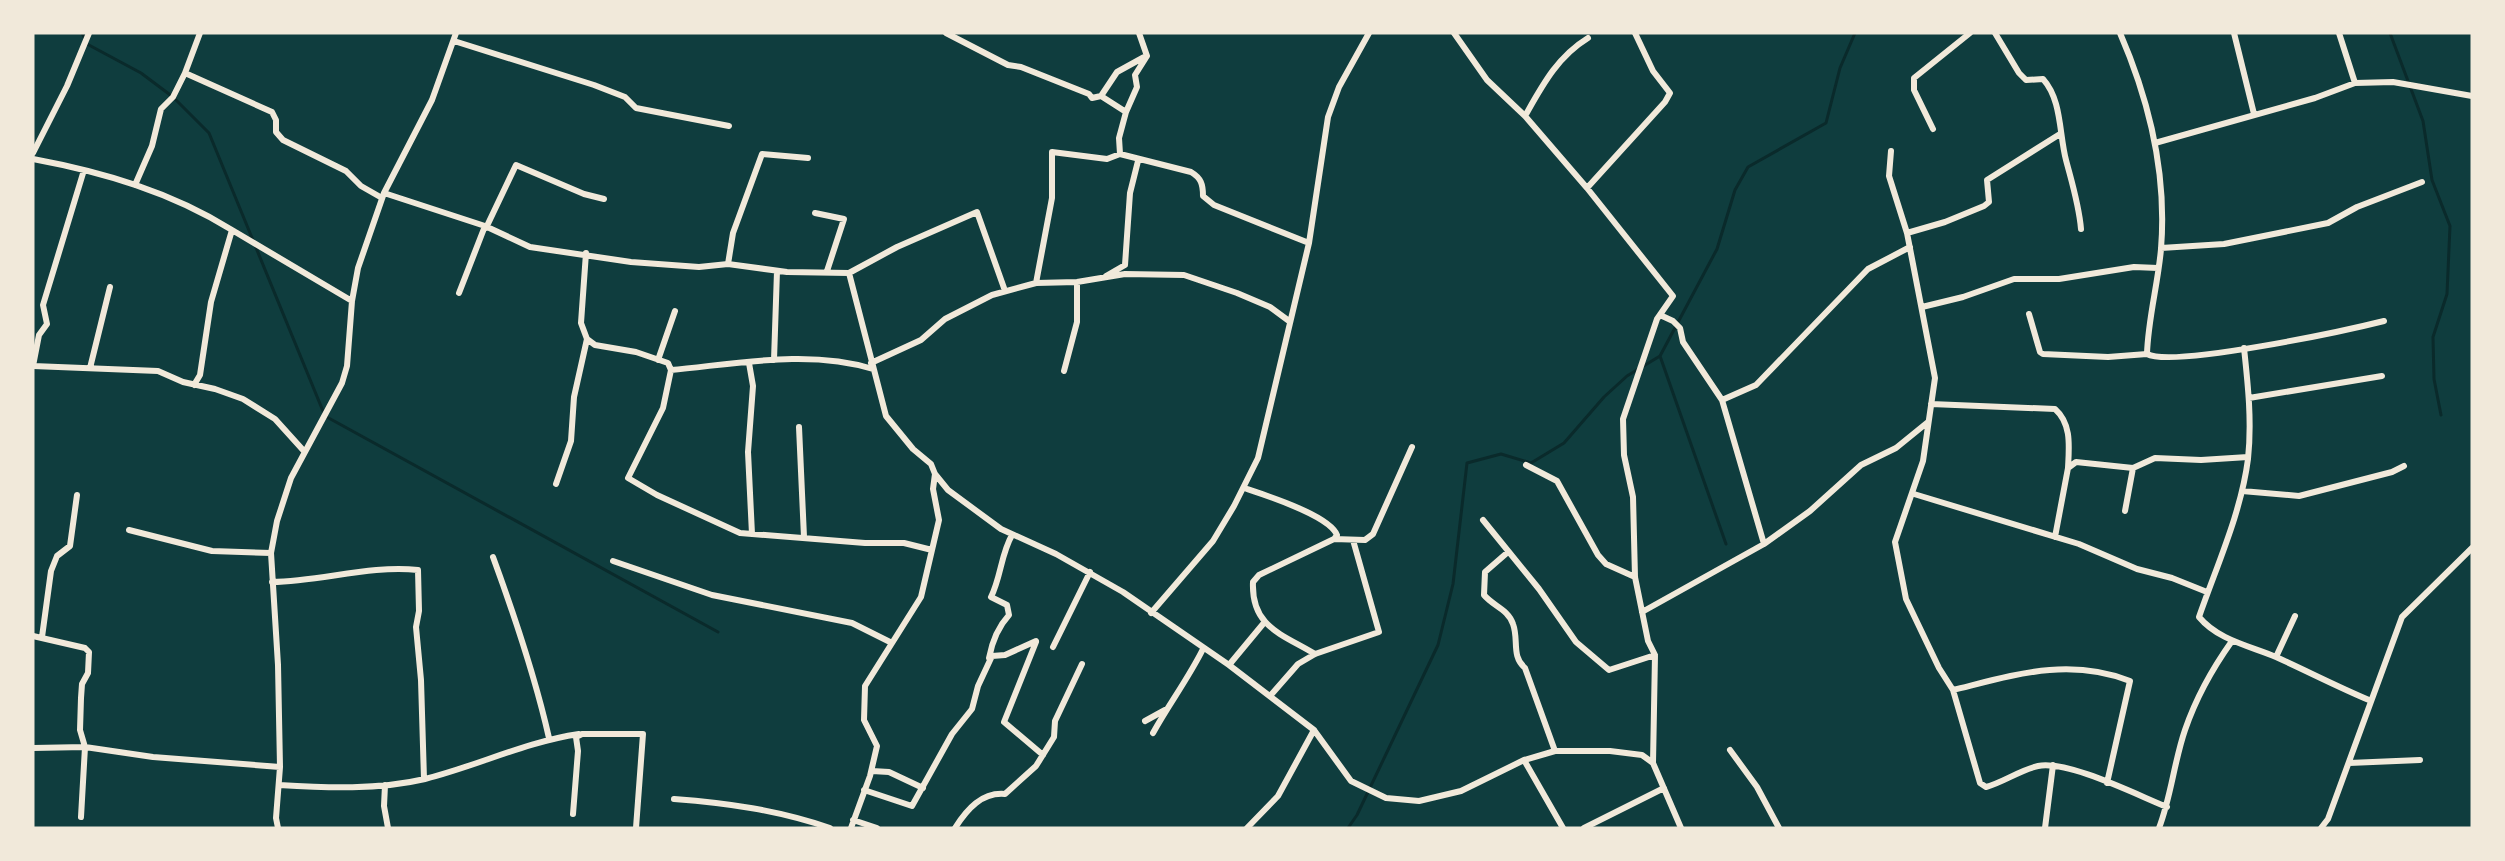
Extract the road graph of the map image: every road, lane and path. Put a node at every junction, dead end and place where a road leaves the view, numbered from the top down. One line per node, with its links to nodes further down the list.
1 (89, 33): 29 (street)
2 (200, 33): 17 (street)
3 (456, 33): 15 (street)
4 (946, 33): 19 (street)
5 (1139, 33): 16 (street)
6 (1369, 33): 45 (street)
7 (1454, 33): 23 (street)
8 (1635, 33): 37 (street)
9 (1970, 33): 25 (street)
10 (1995, 33): 26 (street)
11 (2120, 33): 27 (street)
12 (2234, 33): 22 (street)
13 (2339, 33): 18 (street)
14 (1588, 38): 23 (street)
15 (454, 41): 24 (street); 38 (street)
16 (1147, 56): 19 (street); 21 (street)
17 (185, 73): 36 (street); 38 (street)
18 (2355, 83): 20 (street); 22 (street)
19 (1101, 96): 21 (street)
20 (2472, 96)
21 (1126, 112): 30 (street)
22 (2254, 114): 27 (street)
23 (1525, 116): 37 (street)
24 (729, 126)
25 (1933, 129)
26 (2060, 134): 42 (street); 44 (street)
27 (2155, 143): 47 (street)
28 (1891, 151): 44 (street)
29 (33, 153)
30 (1120, 154): 33 (street); 56 (street)
31 (808, 158): 49 (street)
32 (33, 159): 34 (street)
33 (1138, 161): 45 (street); 54 (street)
34 (84, 170): 36 (street); 73 (street)
35 (2422, 182): 47 (street)
36 (135, 185): 43 (street)
37 (1587, 188): 64 (street)
38 (383, 195): 41 (street); 60 (street)
39 (604, 199): 41 (street)
40 (815, 213): 52 (street)
41 (486, 227): 48 (street); 59 (street)
42 (2081, 229)
43 (232, 230): 60 (street); 79 (street)
44 (1907, 233): 46 (street)
45 (1309, 243): 65 (street)
46 (1910, 247): 61 (street); 81 (street)
47 (2161, 248): 50 (street)
48 (586, 253): 49 (street); 67 (street)
49 (728, 264): 51 (street)
50 (2158, 268): 61 (street); 69 (street)
51 (777, 271): 52 (street); 71 (street)
52 (827, 271): 53 (street)
53 (849, 273): 58 (street); 74 (street)
54 (1103, 278): 55 (street); 65 (street)
55 (1077, 282): 56 (street); 77 (street)
56 (1036, 283): 74 (street)
57 (110, 287): 75 (street)
58 (1004, 288)
59 (459, 293)
60 (352, 301): 86 (street)
61 (1922, 307): 82 (street)
62 (675, 311): 70 (street)
63 (2029, 314): 69 (street)
64 (1660, 315): 81 (street); 115 (street)
65 (1289, 321): 94 (street)
66 (2384, 321): 68 (street)
67 (587, 339): 70 (street); 93 (street)
68 (2244, 348): 69 (street); 80 (street)
69 (2147, 354)
70 (658, 360): 76 (street)
71 (774, 360): 72 (street); 74 (street)
72 (749, 363): 76 (street); 101 (street)
73 (33, 366): 75 (street)
74 (872, 366): 92 (street)
75 (90, 368): 79 (street)
76 (671, 370): 101 (street)
77 (1064, 371)
78 (2382, 376): 80 (street)
79 (194, 385): 86 (street)
80 (2249, 398): 87 (street)
81 (1722, 400): 107 (street)
82 (1931, 404): 83 (street); 90 (street)
83 (1928, 422): 96 (street); 107 (street)
84 (800, 427): 103 (street)
85 (1412, 447): 106 (street)
86 (303, 450): 111 (street)
87 (2248, 457): 91 (street); 95 (street)
88 (1526, 465): 115 (street)
89 (2404, 466): 95 (street)
90 (2068, 468): 91 (street); 104 (street)
91 (2133, 468): 98 (street)
92 (935, 474): 102 (street); 109 (street)
93 (556, 484)
94 (1244, 488): 105 (street); 119 (street)
95 (2242, 491): 117 (street)
96 (1914, 494): 104 (street); 134 (street)
97 (77, 495): 123 (street)
98 (2125, 511)
99 (1483, 520): 110 (street)
100 (129, 530): 111 (street)
101 (752, 534): 103 (street)
102 (1012, 535): 114 (street); 133 (street)
103 (804, 537): 109 (street)
104 (2055, 537): 117 (street)
105 (1334, 539): 106 (street); 121 (street)
106 (1353, 540): 128 (street)
107 (1764, 544): 118 (street)
108 (2472, 548): 136 (street)
109 (932, 550): 125 (street)
110 (1508, 552): 129 (street); 146 (street)
111 (271, 553): 116 (street)
112 (493, 557): 142 (street)
113 (613, 561): 125 (street)
114 (1090, 572): 119 (street); 126 (street)
115 (1635, 578): 118 (street)
116 (272, 582): 153 (street); 155 (street)
117 (2207, 592): 124 (street)
118 (1642, 612): 129 (street)
119 (1151, 613): 127 (street)
120 (2295, 616): 130 (street)
121 (1263, 624): 128 (street); 132 (street)
122 (33, 636): 123 (street)
123 (42, 637): 143 (street)
124 (2232, 641): 130 (street); 163 (street)
125 (892, 643): 154 (street)
126 (1053, 646)
127 (1203, 649): 132 (street); 137 (street)
128 (1315, 654): 135 (street)
129 (1654, 655): 150 (street)
130 (2276, 657): 136 (street)
131 (1082, 664): 147 (street)
132 (1229, 665): 135 (street)
133 (988, 668): 147 (street); 159 (street)
134 (1953, 690): 152 (street); 156 (street)
135 (1270, 696): 139 (street)
136 (2369, 700): 151 (street)
137 (1166, 710): 138 (street); 140 (street)
138 (1145, 721)
139 (1314, 730): 148 (street); 174 (street)
140 (1153, 733)
141 (579, 734): 142 (street); 164 (street); 169 (street)
142 (549, 738): 155 (street)
143 (85, 747): 144 (street); 153 (street); 165 (street)
144 (33, 748)
145 (1730, 750): 178 (street)
146 (1555, 751): 148 (street); 150 (street)
147 (1043, 755): 173 (street)
148 (1524, 760): 175 (street)
149 (2420, 760): 151 (street)
150 (1653, 763): 160 (street)
151 (2349, 763): 181 (street)
152 (2053, 765): 156 (street); 179 (street)
153 (280, 767): 157 (street)
154 (872, 771): 159 (street); 161 (street)
155 (424, 779): 158 (street)
156 (2107, 783): 163 (street)
157 (279, 785): 158 (street); 167 (street)
158 (385, 785): 168 (street)
159 (923, 788): 161 (street)
160 (1664, 788): 176 (street); 177 (street)
161 (864, 790): 166 (street)
162 (674, 799): 170 (street)
163 (2167, 807): 180 (street)
164 (573, 814)
165 (81, 817)
166 (853, 820): 171 (street); 172 (street)
167 (278, 828)
168 (388, 828)
169 (636, 828)
170 (830, 828)
171 (851, 828)
172 (877, 828)
173 (955, 828)
174 (1247, 828)
175 (1563, 828)
176 (1584, 828)
177 (1681, 828)
178 (1779, 828)
179 (2045, 828)
180 (2159, 828)
181 (2321, 828)

